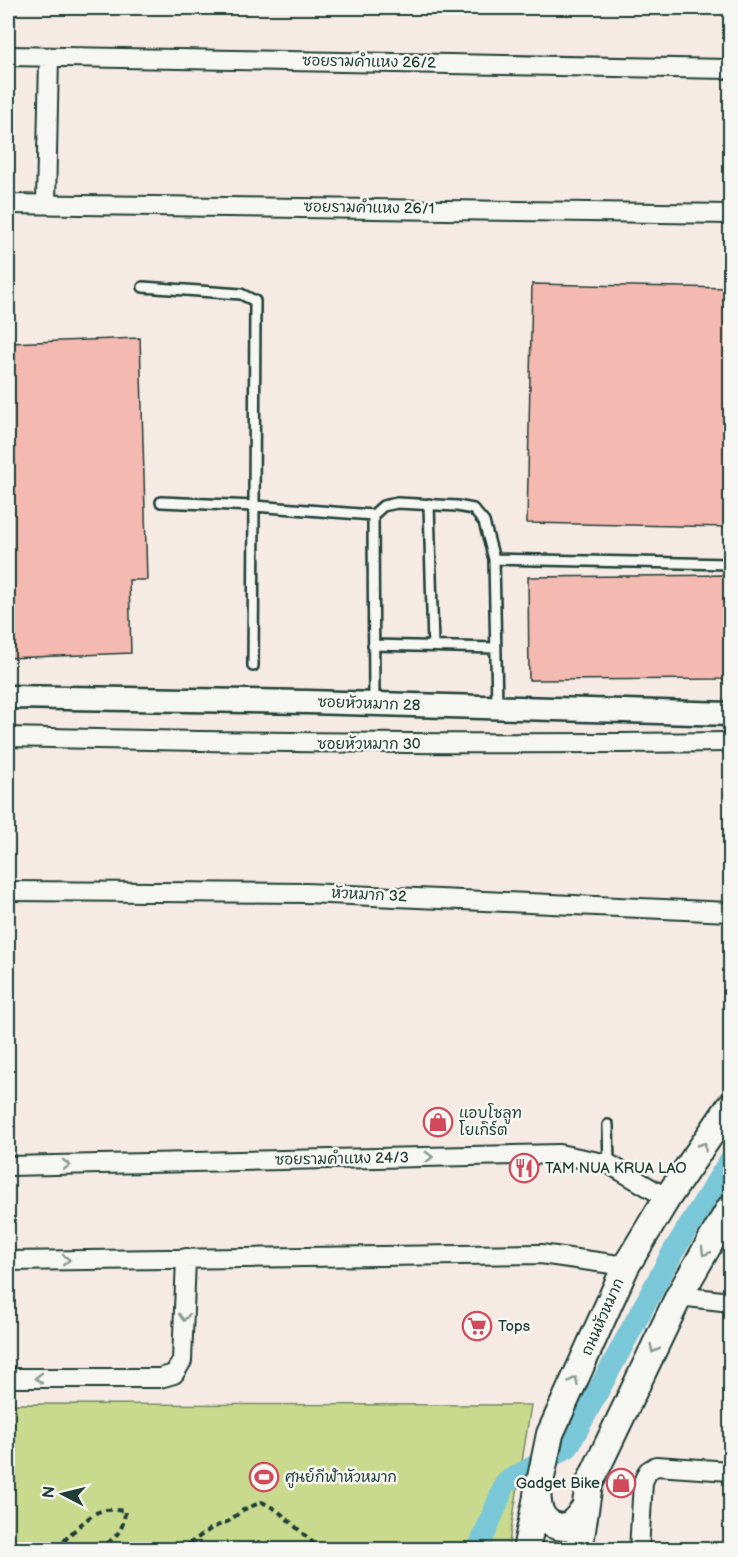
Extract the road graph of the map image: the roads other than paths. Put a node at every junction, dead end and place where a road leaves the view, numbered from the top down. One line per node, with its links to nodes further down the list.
1 (8, 56): 2 (street, ซอยรามคำแหง 26/2)
2 (49, 57): 3 (street, ซอยรามคำแหง 26/2); 4 (street)
3 (730, 69)
4 (46, 203): 5 (street, ซอยรามคำแหง 26/1); 6 (street, ซอยรามคำแหง 26/1)
5 (8, 204)
6 (730, 214)
7 (143, 287): 10 (lane)
8 (161, 502): 10 (lane)
9 (429, 504): 11 (lane); 12 (lane); 15 (lane)
10 (254, 506): 11 (lane); 17 (lane)
11 (373, 515): 14 (lane)
12 (494, 559): 13 (lane); 16 (lane)
13 (730, 564)
14 (373, 645): 15 (lane); 19 (lane)
15 (433, 646): 16 (lane)
16 (496, 648): 20 (lane)
17 (253, 666)
18 (8, 698): 19 (street, ซอยหัวหมาก 28)
19 (374, 704): 20 (street, ซอยหัวหมาก 28)
20 (497, 707): 21 (street, ซอยหัวหมาก 28)
21 (730, 714)
22 (8, 737): 23 (street, ซอยหัวหมาก 30)
23 (730, 742)
24 (8, 891): 25 (street, หัวหมาก 32)
25 (730, 912)
26 (730, 1106): 30 (main road, ถนนหัวหมาก, one-way to 26)
27 (608, 1125): 28 (lane)
28 (609, 1164): 29 (street, ซอยรามคำแหง 24/3, one-way to 28); 30 (street, ซอยรามคำแหง 24/3)
29 (8, 1166)
30 (667, 1198): 34 (main road, ถนนหัวหมาก)
31 (730, 1208): 35 (main road, one-way to 35)
32 (186, 1258): 33 (street, one-way to 32); 34 (street); 37 (street, one-way to 37)
33 (8, 1261)
34 (626, 1266): 39 (main road, ถนนหัวหมาก, one-way to 34)
35 (680, 1296): 36 (street); 40 (main road, one-way to 40)
36 (730, 1302)
37 (8, 1378)
38 (730, 1471): 43 (street)
39 (538, 1491): 40 (main road); 41 (main road, ถนนหัวหมาก)
40 (585, 1508): 42 (main road)
41 (526, 1550)
42 (579, 1550)
43 (639, 1550)

